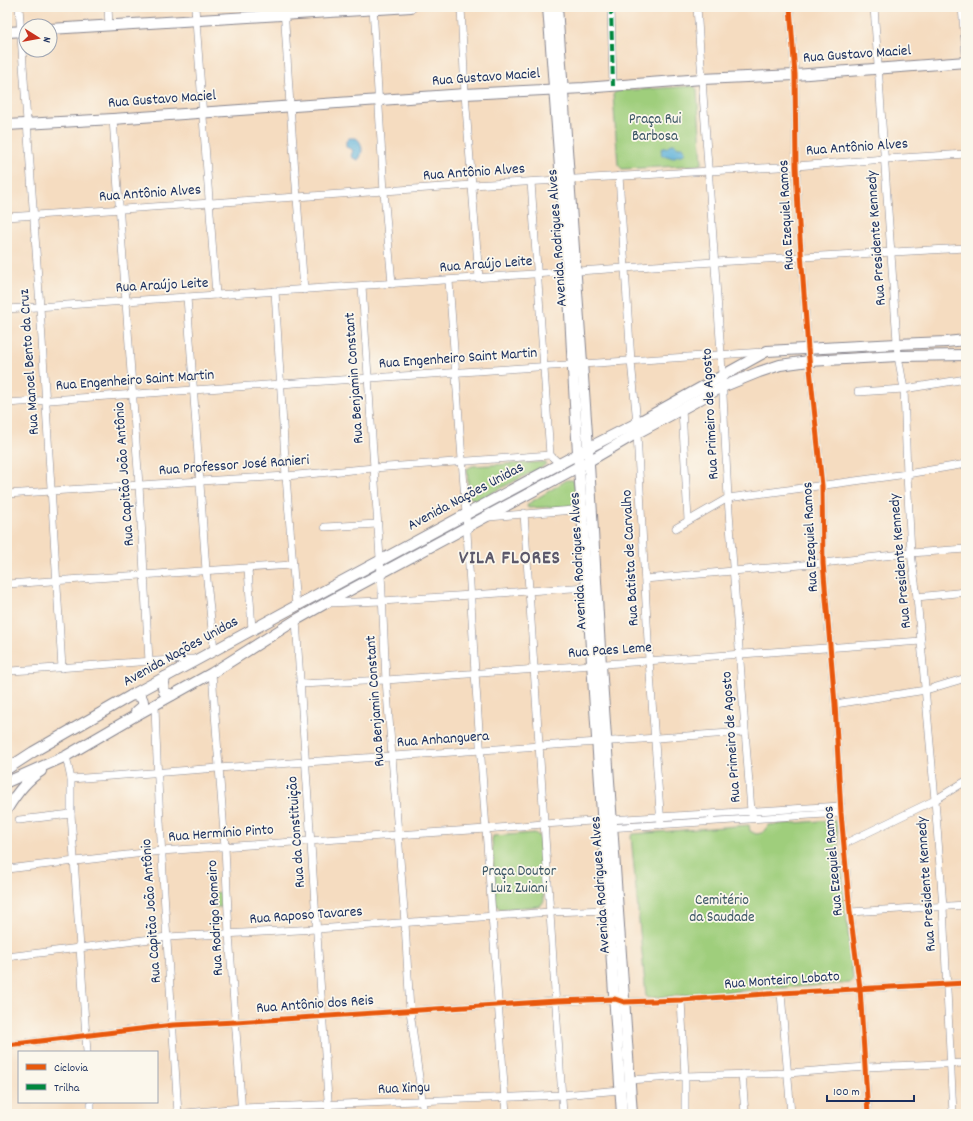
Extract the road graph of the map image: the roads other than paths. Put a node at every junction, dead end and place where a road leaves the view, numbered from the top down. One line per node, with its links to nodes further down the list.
1 (20, 7): 15 (street, Rua Manoel Bento da Cruz)
2 (108, 7): 17 (street)
3 (196, 7): 16 (street)
4 (411, 7): 13 (main road)
5 (460, 7): 29 (street)
6 (548, 7): 28 (main road, Avenida Rodrigues Alves)
7 (557, 7): 28 (main road, Avenida Rodrigues Alves)
8 (611, 7): 27 (street)
9 (697, 7): 26 (street, Rua Primeiro de Agosto)
10 (790, 7): 25 (street, Rua Ezequiel Ramos)
11 (874, 7): 24 (street, Rua Presidente Kennedy)
12 (962, 7): 21 (street)
13 (374, 8): 14 (main road); 30 (street)
14 (285, 11): 16 (main road); 31 (street)
15 (22, 18)
16 (196, 21): 17 (main road); 32 (street)
17 (109, 26): 18 (main road)
18 (58, 29)
19 (18, 31): 20 (main road)
20 (7, 32)
21 (966, 56)
22 (25, 58): 34 (street, Rua Manoel Bento da Cruz)
23 (966, 62): 24 (main road, Rua Gustavo Maciel)
24 (878, 68): 25 (main road, Rua Gustavo Maciel); 37 (street, Rua Presidente Kennedy)
25 (795, 75): 26 (main road, Rua Gustavo Maciel); 38 (street, Rua Ezequiel Ramos)
26 (702, 79): 27 (main road, Rua Gustavo Maciel); 39 (street, Rua Primeiro de Agosto)
27 (613, 86): 28 (main road, Rua Gustavo Maciel)
28 (558, 89): 29 (main road, Rua Gustavo Maciel); 41 (main road, Avenida Rodrigues Alves)
29 (465, 94): 30 (main road, Rua Gustavo Maciel); 43 (street)
30 (379, 101): 31 (main road, Rua Gustavo Maciel); 44 (street)
31 (290, 106): 32 (main road, Rua Gustavo Maciel); 45 (street)
32 (203, 112): 33 (main road, Rua Gustavo Maciel); 46 (street)
33 (113, 118): 34 (main road, Rua Gustavo Maciel); 47 (street, Rua Capitão João Antônio)
34 (28, 123): 35 (main road, Rua Gustavo Maciel); 48 (street, Rua Manoel Bento da Cruz)
35 (7, 124)
36 (966, 154): 37 (street, Rua Antônio Alves)
37 (885, 159): 38 (street, Rua Antônio Alves); 51 (street, Rua Presidente Kennedy)
38 (796, 166): 39 (street, Rua Antônio Alves); 52 (street, Rua Ezequiel Ramos)
39 (709, 172): 40 (street, Rua Antônio Alves); 53 (street, Rua Primeiro de Agosto)
40 (619, 176): 41 (street, Rua Antônio Alves); 54 (street, Rua Batista de Carvalho)
41 (565, 180): 42 (street, Rua Antônio Alves); 55 (main road, Avenida Rodrigues Alves)
42 (531, 182): 43 (street, Rua Antônio Alves); 56 (street)
43 (472, 185): 44 (street, Rua Antônio Alves); 57 (street)
44 (384, 192): 45 (street, Rua Antônio Alves); 59 (street)
45 (297, 197): 46 (street, Rua Antônio Alves); 61 (street)
46 (210, 203): 47 (street, Rua Antônio Alves); 63 (street)
47 (120, 209): 48 (street, Rua Antônio Alves); 65 (street, Rua Capitão João Antônio)
48 (33, 215): 49 (street, Rua Antônio Alves); 66 (street, Rua Manoel Bento da Cruz)
49 (7, 217)
50 (966, 248): 51 (street, Rua Araújo Leite)
51 (891, 252): 52 (street, Rua Araújo Leite); 69 (street, Rua Presidente Kennedy)
52 (801, 257): 53 (street, Rua Araújo Leite); 70 (street, Rua Ezequiel Ramos)
53 (714, 262): 54 (street, Rua Araújo Leite); 72 (street, Rua Primeiro de Agosto)
54 (625, 269): 55 (street, Rua Araújo Leite); 75 (street, Rua Batista de Carvalho)
55 (572, 272): 56 (street, Rua Araújo Leite); 77 (main road, Avenida Rodrigues Alves)
56 (538, 274): 57 (street, Rua Araújo Leite); 78 (street)
57 (479, 278): 58 (street, Rua Araújo Leite)
58 (449, 280): 59 (street, Rua Araújo Leite); 79 (street)
59 (392, 284): 60 (street, Rua Araújo Leite)
60 (362, 286): 61 (street, Rua Araújo Leite); 81 (street, Rua Benjamin Constant)
61 (304, 290): 62 (street, Rua Araújo Leite)
62 (275, 291): 63 (street, Rua Araújo Leite); 83 (street)
63 (216, 295): 64 (street, Rua Araújo Leite)
64 (187, 297): 65 (street, Rua Araújo Leite); 86 (street)
65 (126, 300): 66 (street, Rua Araújo Leite); 88 (street, Rua Capitão João Antônio)
66 (40, 307): 67 (street, Rua Araújo Leite); 89 (street, Rua Manoel Bento da Cruz)
67 (7, 309)
68 (966, 340): 69 (main road, Avenida Nações Unidas)
69 (897, 344): 70 (main road, Avenida Nações Unidas); 74 (street, Rua Presidente Kennedy)
70 (808, 349): 71 (main road, Avenida Nações Unidas); 76 (street, Rua Ezequiel Ramos)
71 (768, 351): 72 (street, Rua Engenheiro Saint Martin); 80 (main road, Avenida Nações Unidas)
72 (721, 354): 75 (street, Rua Engenheiro Saint Martin); 80 (street, Rua Primeiro de Agosto)
73 (966, 355): 74 (main road, Avenida Nações Unidas)
74 (898, 356): 76 (main road, Avenida Nações Unidas); 85 (street, Rua Presidente Kennedy)
75 (631, 361): 77 (street, Rua Engenheiro Saint Martin); 92 (street, Rua Batista de Carvalho)
76 (809, 361): 84 (main road, Avenida Nações Unidas); 106 (street, Rua Ezequiel Ramos)
77 (577, 364): 78 (street, Rua Engenheiro Saint Martin); 93 (main road, Avenida Rodrigues Alves); 94 (main road, Avenida Rodrigues Alves)
78 (543, 366): 79 (street, Rua Engenheiro Saint Martin); 95 (street)
79 (455, 372): 81 (street, Rua Engenheiro Saint Martin); 97 (street)
80 (722, 376): 84 (street, Rua Primeiro de Agosto); 92 (main road, Avenida Nações Unidas)
81 (368, 378): 83 (street, Rua Engenheiro Saint Martin); 101 (street, Rua Benjamin Constant)
82 (966, 379): 85 (street)
83 (280, 384): 86 (street, Rua Engenheiro Saint Martin); 103 (street)
84 (722, 387): 91 (main road, Avenida Nações Unidas); 109 (street, Rua Primeiro de Agosto)
85 (904, 389): 87 (street); 102 (street, Rua Presidente Kennedy)
86 (193, 390): 88 (street, Rua Engenheiro Saint Martin); 104 (street)
87 (858, 392)
88 (133, 394): 89 (street, Rua Engenheiro Saint Martin); 105 (street, Rua Capitão João Antônio)
89 (45, 401): 90 (street, Rua Engenheiro Saint Martin); 107 (street, Rua Manoel Bento da Cruz)
90 (7, 403)
91 (682, 409): 92 (main road, Avenida Nações Unidas); 114 (street)
92 (637, 428): 93 (main road, Avenida Nações Unidas); 96 (main road, Avenida Nações Unidas); 129 (street, Rua Batista de Carvalho)
93 (588, 448): 94 (main road, Avenida Nações Unidas); 96 (main road, Avenida Rodrigues Alves)
94 (578, 454): 98 (main road, Avenida Nações Unidas); 100 (main road, Avenida Rodrigues Alves)
95 (550, 455): 97 (street, Rua Professor José Ranieri); 98 (street)
96 (589, 461): 100 (main road, Avenida Nações Unidas); 110 (main road, Avenida Rodrigues Alves)
97 (462, 462): 101 (street, Rua Professor José Ranieri); 112 (street)
98 (560, 464): 112 (main road, Avenida Nações Unidas)
99 (966, 464): 102 (street)
100 (579, 466): 110 (main road, Avenida Rodrigues Alves); 113 (main road, Avenida Nações Unidas)
101 (374, 468): 103 (street, Rua Professor José Ranieri); 115 (street, Rua Benjamin Constant)
102 (907, 474): 106 (street); 120 (street, Rua Presidente Kennedy)
103 (286, 476): 104 (street, Rua Professor José Ranieri); 123 (street)
104 (200, 481): 105 (street, Rua Professor José Ranieri); 125 (street)
105 (139, 485): 107 (street, Rua Professor José Ranieri); 128 (street, Rua Capitão João Antônio)
106 (822, 486): 109 (street); 122 (street, Rua Ezequiel Ramos)
107 (51, 492): 108 (street, Rua Professor José Ranieri); 130 (street, Rua Manoel Bento da Cruz)
108 (7, 494)
109 (728, 498): 114 (street); 126 (street, Rua Primeiro de Agosto)
110 (587, 509): 111 (street); 132 (main road, Avenida Rodrigues Alves); 149 (main road, Avenida Rodrigues Alves)
111 (524, 513): 113 (street); 133 (street)
112 (466, 514): 117 (street); 121 (main road, Avenida Nações Unidas)
113 (485, 517): 117 (main road, Avenida Nações Unidas)
114 (688, 520): 118 (street)
115 (377, 524): 116 (street); 121 (street, Rua Benjamin Constant)
116 (326, 527)
117 (466, 527): 127 (main road, Avenida Nações Unidas); 135 (street)
118 (676, 528)
119 (966, 550): 120 (street)
120 (911, 553): 122 (street); 136 (street, Rua Presidente Kennedy)
121 (380, 560): 127 (street, Rua Benjamin Constant); 139 (main road, Avenida Nações Unidas)
122 (823, 563): 126 (street); 143 (street, Rua Ezequiel Ramos)
123 (292, 565): 124 (street); 139 (street)
124 (248, 568): 125 (street); 141 (street)
125 (206, 570): 128 (street); 144 (street)
126 (734, 570): 129 (street); 145 (street, Rua Primeiro de Agosto)
127 (381, 573): 137 (street, Rua Benjamin Constant); 138 (main road, Avenida Nações Unidas)
128 (144, 574): 130 (street); 148 (street, Rua Capitão João Antônio)
129 (645, 579): 147 (street, Rua Batista de Carvalho)
130 (57, 581): 131 (street); 150 (street, Rua Manoel Bento da Cruz)
131 (7, 584)
132 (587, 587): 133 (street); 149 (main road, Avenida Rodrigues Alves)
133 (528, 591): 135 (street); 151 (street)
134 (966, 592): 136 (street)
135 (470, 595): 137 (street); 154 (street)
136 (917, 597): 142 (street, Rua Presidente Kennedy)
137 (382, 601): 138 (street); 157 (street, Rua Benjamin Constant)
138 (326, 603): 140 (main road, Avenida Nações Unidas)
139 (296, 606): 141 (main road, Avenida Nações Unidas)
140 (296, 620): 153 (main road, Avenida Nações Unidas); 158 (street, Rua da Constituição)
141 (252, 630): 144 (main road, Avenida Nações Unidas)
142 (921, 640): 143 (street, Rua Paes Leme); 159 (street, Rua Presidente Kennedy)
143 (830, 647): 145 (street, Rua Paes Leme); 162 (street, Rua Ezequiel Ramos)
144 (214, 650): 146 (main road, Avenida Nações Unidas)
145 (739, 654): 147 (street, Rua Paes Leme); 165 (street, Rua Primeiro de Agosto)
146 (198, 659): 148 (street); 155 (main road, Avenida Nações Unidas)
147 (649, 660): 149 (street, Rua Paes Leme); 166 (street, Rua Batista de Carvalho)
148 (149, 661): 150 (street)
149 (596, 665): 151 (street, Rua Paes Leme); 167 (main road, Avenida Rodrigues Alves)
150 (62, 668): 152 (street)
151 (533, 669): 154 (street, Rua Paes Leme); 168 (street)
152 (7, 671)
153 (212, 673): 161 (main road, Avenida Nações Unidas); 176 (street, Rua Rodrigo Romeiro)
154 (475, 673): 157 (street, Rua Paes Leme); 169 (street)
155 (165, 677): 160 (main road, Avenida Nações Unidas); 161 (main road)
156 (966, 678): 159 (street)
157 (386, 680): 158 (street, Rua Paes Leme); 171 (street, Rua Benjamin Constant)
158 (300, 684): 174 (street, Rua da Constituição)
159 (926, 690): 162 (street); 182 (street, Rua Presidente Kennedy)
160 (132, 695): 164 (main road); 173 (main road, Avenida Nações Unidas)
161 (172, 695): 163 (main road, Avenida Nações Unidas)
162 (835, 704): 183 (street, Rua Ezequiel Ramos)
163 (154, 705): 164 (main road, Avenida Nações Unidas); 178 (street, Rua Capitão João Antônio)
164 (133, 717): 170 (main road, Avenida Nações Unidas)
165 (745, 732): 166 (street, Rua Anhanguera); 187 (street, Rua Primeiro de Agosto)
166 (655, 739): 167 (street, Rua Anhanguera); 188 (street, Rua Batista de Carvalho)
167 (601, 742): 168 (street, Rua Anhanguera); 191 (main road, Avenida Rodrigues Alves)
168 (539, 746): 169 (street, Rua Anhanguera); 190 (street)
169 (481, 751): 171 (street, Rua Anhanguera); 193 (street)
170 (66, 756): 175 (main road, Avenida Nações Unidas); 179 (street)
171 (392, 757): 174 (street, Rua Anhanguera); 194 (street, Rua Benjamin Constant)
172 (7, 762): 173 (main road)
173 (20, 762): 177 (main road, Avenida Nações Unidas)
174 (306, 762): 176 (street, Rua Anhanguera); 195 (street, Rua da Constituição)
175 (49, 763): 181 (main road, Avenida Nações Unidas); 184 (main road)
176 (218, 768): 178 (street, Rua Anhanguera); 197 (street, Rua Rodrigo Romeiro)
177 (7, 769)
178 (157, 772): 179 (street, Rua Anhanguera); 198 (street, Rua Capitão João Antônio)
179 (71, 779): 186 (street)
180 (966, 781): 182 (street)
181 (7, 782)
182 (935, 800): 196 (street); 202 (street, Rua Presidente Kennedy)
183 (841, 806): 185 (street, Rua Ezequiel Ramos); 187 (street)
184 (7, 809)
185 (842, 813): 187 (street); 196 (street, Rua Ezequiel Ramos)
186 (71, 814): 189 (street); 199 (street)
187 (752, 815): 188 (street); 192 (street)
188 (660, 817): 191 (street); 192 (street, Rua Batista de Carvalho)
189 (19, 820)
190 (543, 824): 191 (street); 193 (street); 204 (street)
191 (608, 824): 192 (street); 203 (main road, Avenida Rodrigues Alves); 217 (main road, Avenida Rodrigues Alves)
192 (661, 825)
193 (486, 830): 194 (street, Rua Hermínio Pinto); 206 (street)
194 (398, 835): 195 (street, Rua Hermínio Pinto); 207 (street, Rua Benjamin Constant)
195 (310, 840): 197 (street, Rua Hermínio Pinto); 208 (street, Rua da Constituição)
196 (844, 844): 205 (street, Rua Ezequiel Ramos)
197 (225, 847): 198 (street, Rua Hermínio Pinto); 209 (street, Rua Rodrigo Romeiro)
198 (161, 851): 199 (street, Rua Hermínio Pinto); 210 (street, Rua Capitão João Antônio)
199 (74, 860): 200 (street, Rua Hermínio Pinto); 211 (street)
200 (7, 869)
201 (966, 905): 202 (street)
202 (942, 907): 205 (street); 214 (street, Rua Presidente Kennedy)
203 (608, 910): 204 (street, Rua Raposo Tavares); 217 (main road, Avenida Rodrigues Alves)
204 (550, 912): 206 (street, Rua Raposo Tavares); 219 (street)
205 (850, 912): 215 (street, Rua Ezequiel Ramos)
206 (492, 916): 207 (street, Rua Raposo Tavares); 220 (street)
207 (405, 923): 208 (street, Rua Raposo Tavares); 221 (street, Rua Benjamin Constant)
208 (317, 929): 209 (street, Rua Raposo Tavares); 222 (street, Rua da Constituição)
209 (229, 934): 210 (street, Rua Raposo Tavares); 223 (street, Rua Rodrigo Romeiro)
210 (167, 937): 211 (street, Rua Raposo Tavares); 224 (street, Rua Capitão João Antônio)
211 (80, 948): 212 (street, Rua Raposo Tavares); 225 (street)
212 (7, 957)
213 (966, 983): 214 (street, Rua Monteiro Lobato)
214 (946, 984): 215 (street, Rua Monteiro Lobato); 229 (street, Rua Presidente Kennedy)
215 (860, 988): 216 (street, Rua Monteiro Lobato); 230 (street, Rua Ezequiel Ramos)
216 (782, 993): 218 (street, Rua Monteiro Lobato); 231 (street)
217 (620, 1000): 218 (street, Rua Monteiro Lobato); 219 (street, Rua Antônio dos Reis); 234 (main road, Avenida Rodrigues Alves); 235 (main road, Avenida Rodrigues Alves)
218 (681, 1000): 233 (street)
219 (557, 1001): 220 (street, Rua Antônio dos Reis); 236 (street)
220 (498, 1005): 221 (street, Rua Antônio dos Reis); 237 (street)
221 (410, 1011): 222 (street, Rua Antônio dos Reis); 238 (street, Rua Benjamin Constant)
222 (323, 1017): 223 (street, Rua Antônio dos Reis); 240 (street, Rua da Constituição)
223 (236, 1022): 224 (street, Rua Antônio dos Reis); 241 (street, Rua Rodrigo Romeiro)
224 (173, 1025): 225 (street, Rua Antônio dos Reis); 244 (street, Rua Capitão João Antônio)
225 (86, 1035): 226 (street, Rua Antônio dos Reis); 227 (street)
226 (7, 1045)
227 (87, 1051)
228 (966, 1063): 229 (street)
229 (950, 1064): 230 (street); 255 (street, Rua Presidente Kennedy)
230 (866, 1067): 231 (street); 254 (street, Rua Ezequiel Ramos)
231 (788, 1073): 232 (street); 253 (street)
232 (742, 1074): 233 (street); 252 (street)
233 (686, 1076): 234 (street); 251 (street)
234 (630, 1080): 235 (street); 250 (main road, Avenida Rodrigues Alves)
235 (620, 1090): 236 (street, Rua Xingu); 249 (main road, Avenida Rodrigues Alves)
236 (562, 1095): 237 (street, Rua Xingu); 248 (street)
237 (505, 1097): 238 (street, Rua Xingu); 247 (street)
238 (423, 1101): 240 (street, Rua Xingu); 246 (street, Rua Benjamin Constant)
239 (90, 1103): 242 (street)
240 (329, 1104): 241 (street, Rua Xingu); 245 (street, Rua da Constituição)
241 (241, 1111): 244 (street, Rua Xingu)
242 (91, 1114)
243 (175, 1114): 244 (street, Rua Xingu)
244 (178, 1114)
245 (329, 1114)
246 (424, 1114)
247 (506, 1114)
248 (564, 1114)
249 (622, 1114)
250 (632, 1114)
251 (685, 1114)
252 (745, 1114)
253 (791, 1114)
254 (868, 1114)
255 (953, 1114)

